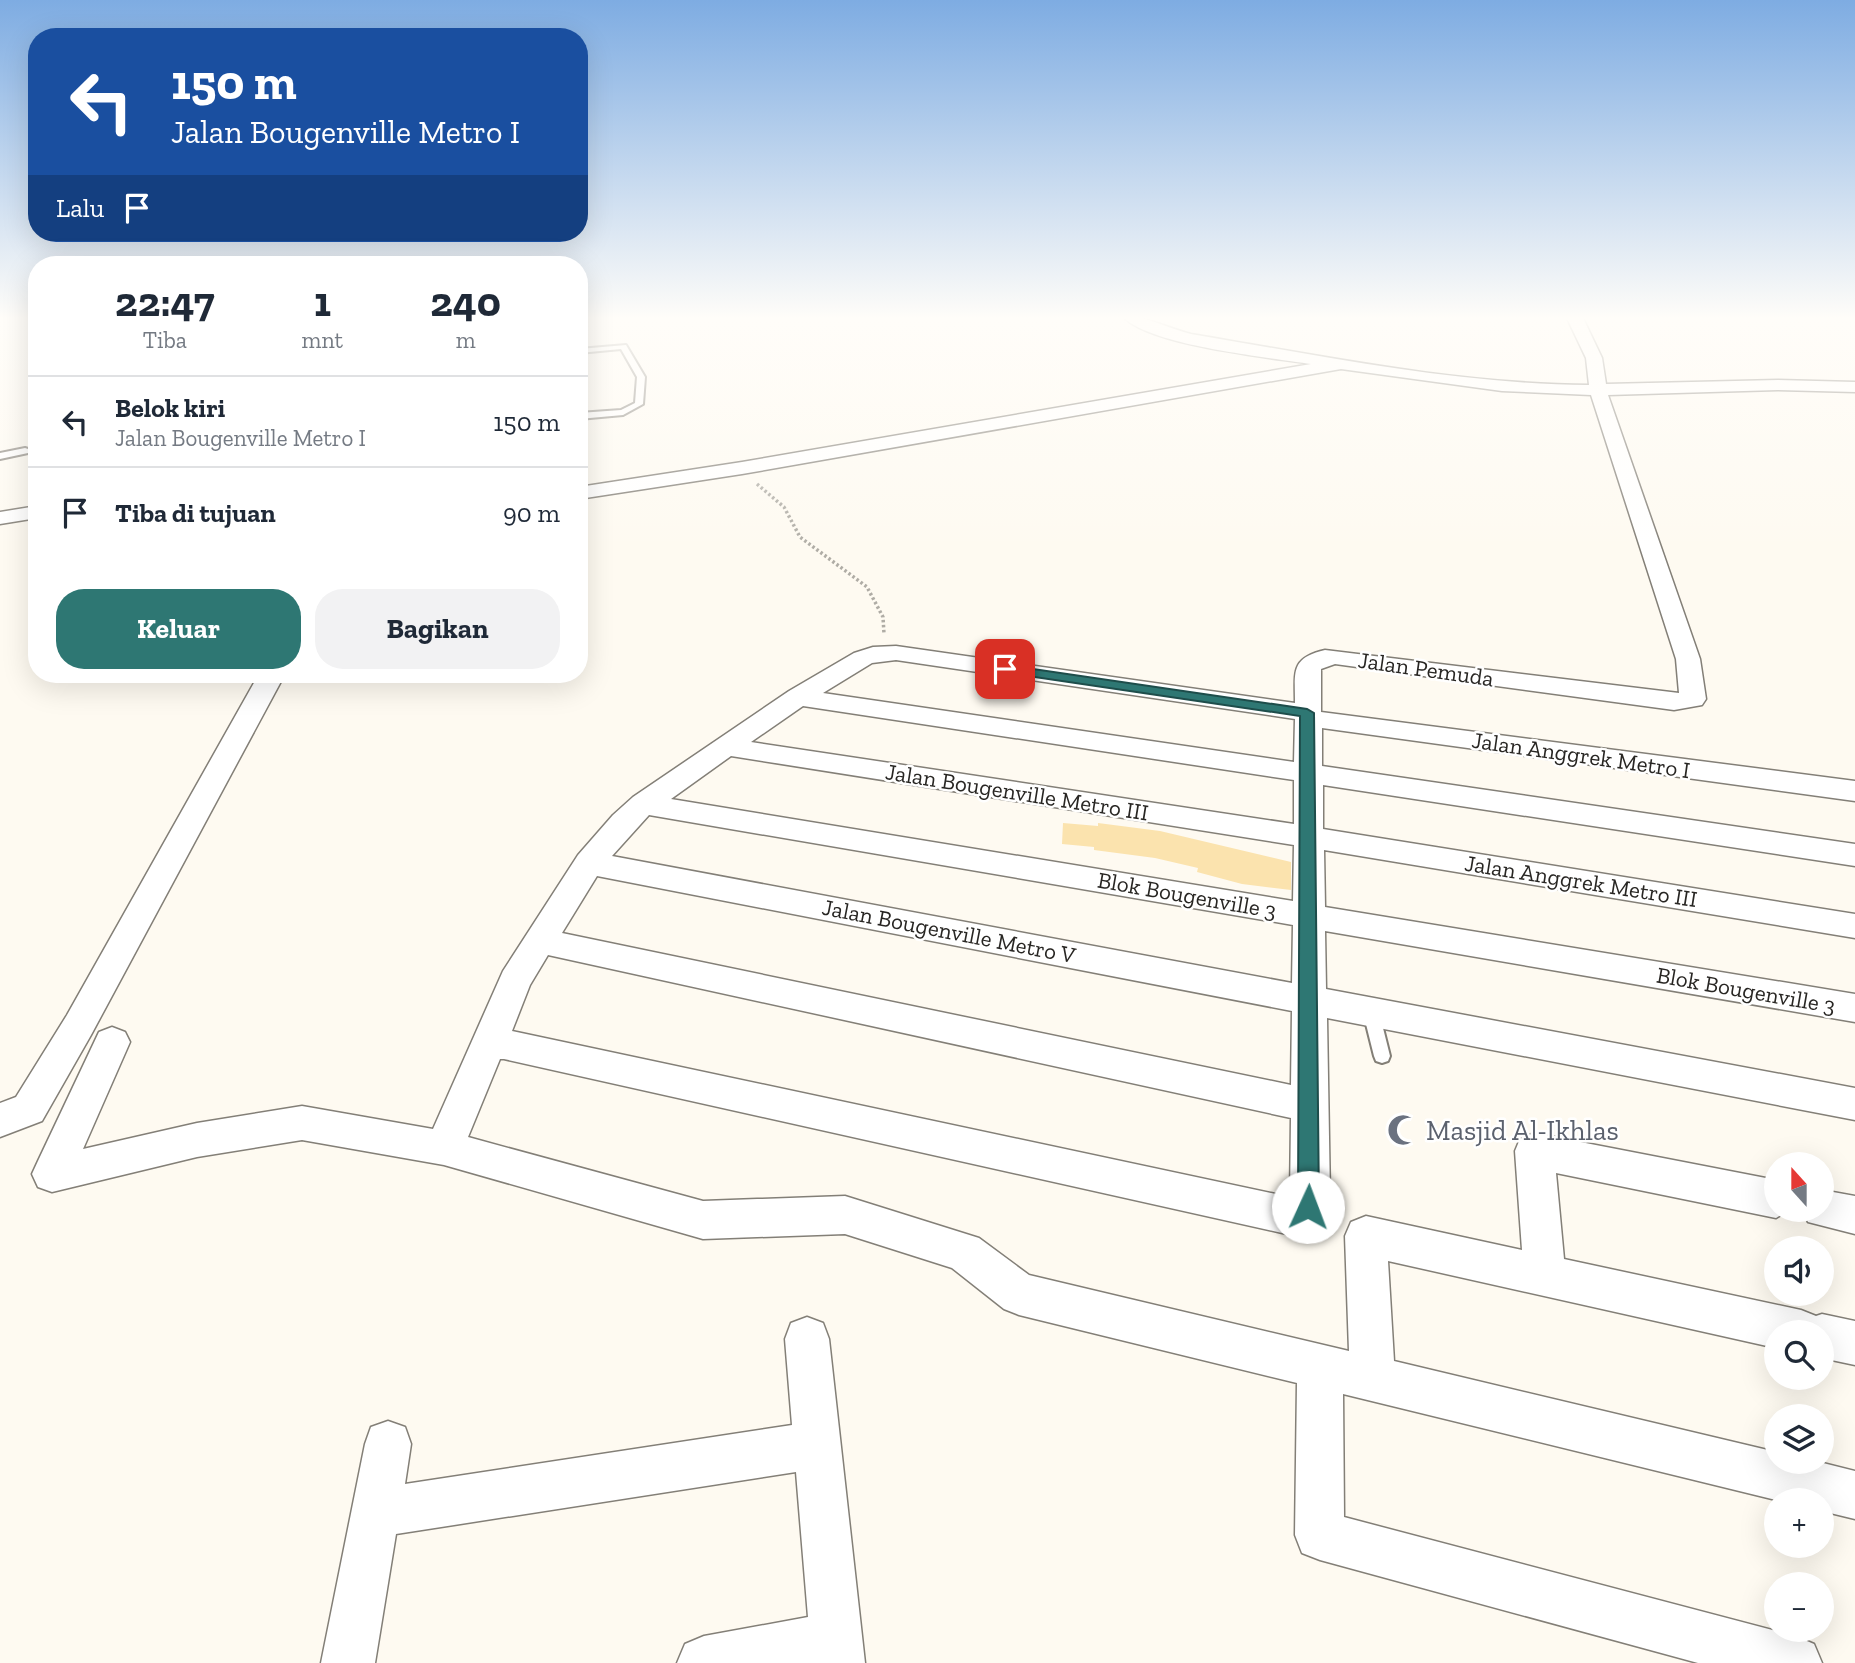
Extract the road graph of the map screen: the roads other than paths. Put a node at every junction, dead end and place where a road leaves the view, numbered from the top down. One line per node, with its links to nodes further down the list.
1 (640, 394): 4 (lane)
2 (1170, 394): 7 (street)
3 (1599, 394): 12 (street, Jalan Pemuda)
4 (588, 415)
5 (25, 451): 6 (lane)
6 (0, 456)
7 (588, 492)
8 (28, 513): 9 (street)
9 (0, 518)
10 (267, 683): 31 (street)
11 (798, 697): 12 (street, Jalan Anggrek Metro I); 13 (street); 14 (street)
12 (1307, 716): 14 (street, Jalan Pemuda); 15 (street, Jalan Anggrek Metro I)
13 (727, 747): 16 (street); 17 (street, Jalan Bougenville Metro III)
14 (1307, 774): 17 (street, Jalan Pemuda); 18 (street)
15 (1855, 791)
16 (643, 804): 19 (street); 20 (street, Blok Bougenville 3)
17 (1308, 837): 20 (street, Jalan Pemuda); 21 (street, Jalan Anggrek Metro III)
18 (1855, 855)
19 (589, 863): 22 (street); 23 (street, Jalan Bougenville Metro V)
20 (1308, 915): 23 (street, Jalan Pemuda); 24 (street, Blok Bougenville 3)
21 (1855, 926)
22 (540, 941): 27 (street); 30 (street)
23 (1308, 1000): 25 (street, Jalan Bougenville Metro V); 30 (street, Jalan Pemuda)
24 (1855, 1008)
25 (1371, 1012): 28 (lane); 29 (street, Jalan Bougenville Metro V)
26 (112, 1042): 32 (street)
27 (488, 1044): 30 (street, Jalan Pemuda); 32 (street)
28 (1382, 1056)
29 (1855, 1104)
30 (1308, 1105)
31 (0, 1120)
32 (444, 1148): 41 (street)
33 (1764, 1197): 36 (street)
34 (1834, 1211): 35 (street)
35 (1855, 1215)
36 (1545, 1276): 37 (street); 42 (street)
37 (1764, 1324)
38 (807, 1339): 44 (street)
39 (1834, 1339): 40 (street)
40 (1855, 1343)
41 (1320, 1367): 42 (street); 50 (street)
42 (1372, 1379): 45 (street)
43 (388, 1444): 46 (street)
44 (817, 1445): 46 (street); 47 (street)
45 (1855, 1495)
46 (375, 1513): 48 (street)
47 (836, 1650): 49 (street)
48 (348, 1663)
49 (704, 1663)
50 (1795, 1663)

